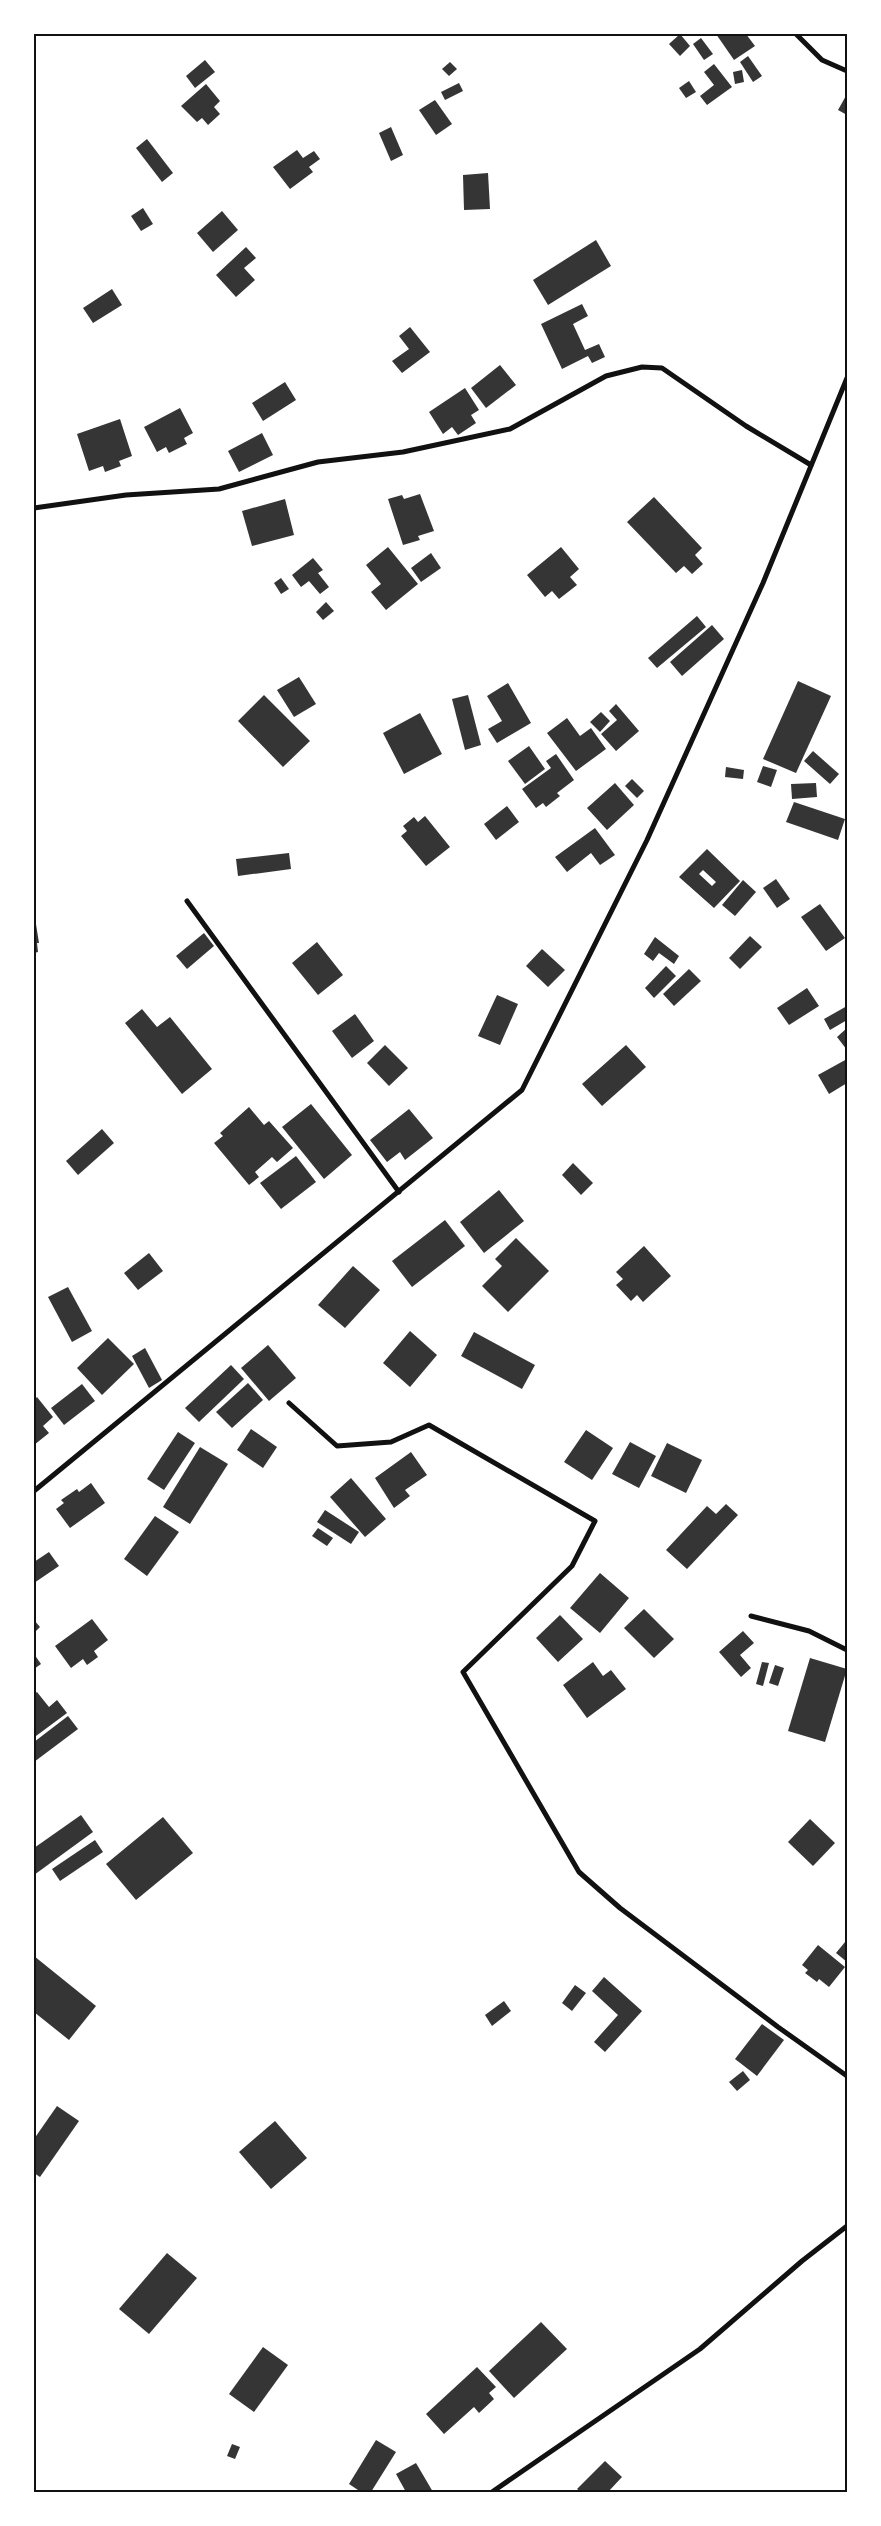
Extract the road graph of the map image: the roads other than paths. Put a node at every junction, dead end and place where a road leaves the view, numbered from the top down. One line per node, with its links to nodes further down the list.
1 (796, 34): 2 (street)
2 (847, 72)
3 (847, 378): 4 (street)
4 (811, 465): 5 (street); 7 (street)
5 (34, 508)
6 (187, 902): 7 (street)
7 (399, 1192): 9 (street)
8 (289, 1404): 12 (street)
9 (34, 1491)
10 (751, 1616): 11 (street)
11 (847, 1650)
12 (847, 2076)
13 (847, 2226): 14 (street)
14 (492, 2492)

